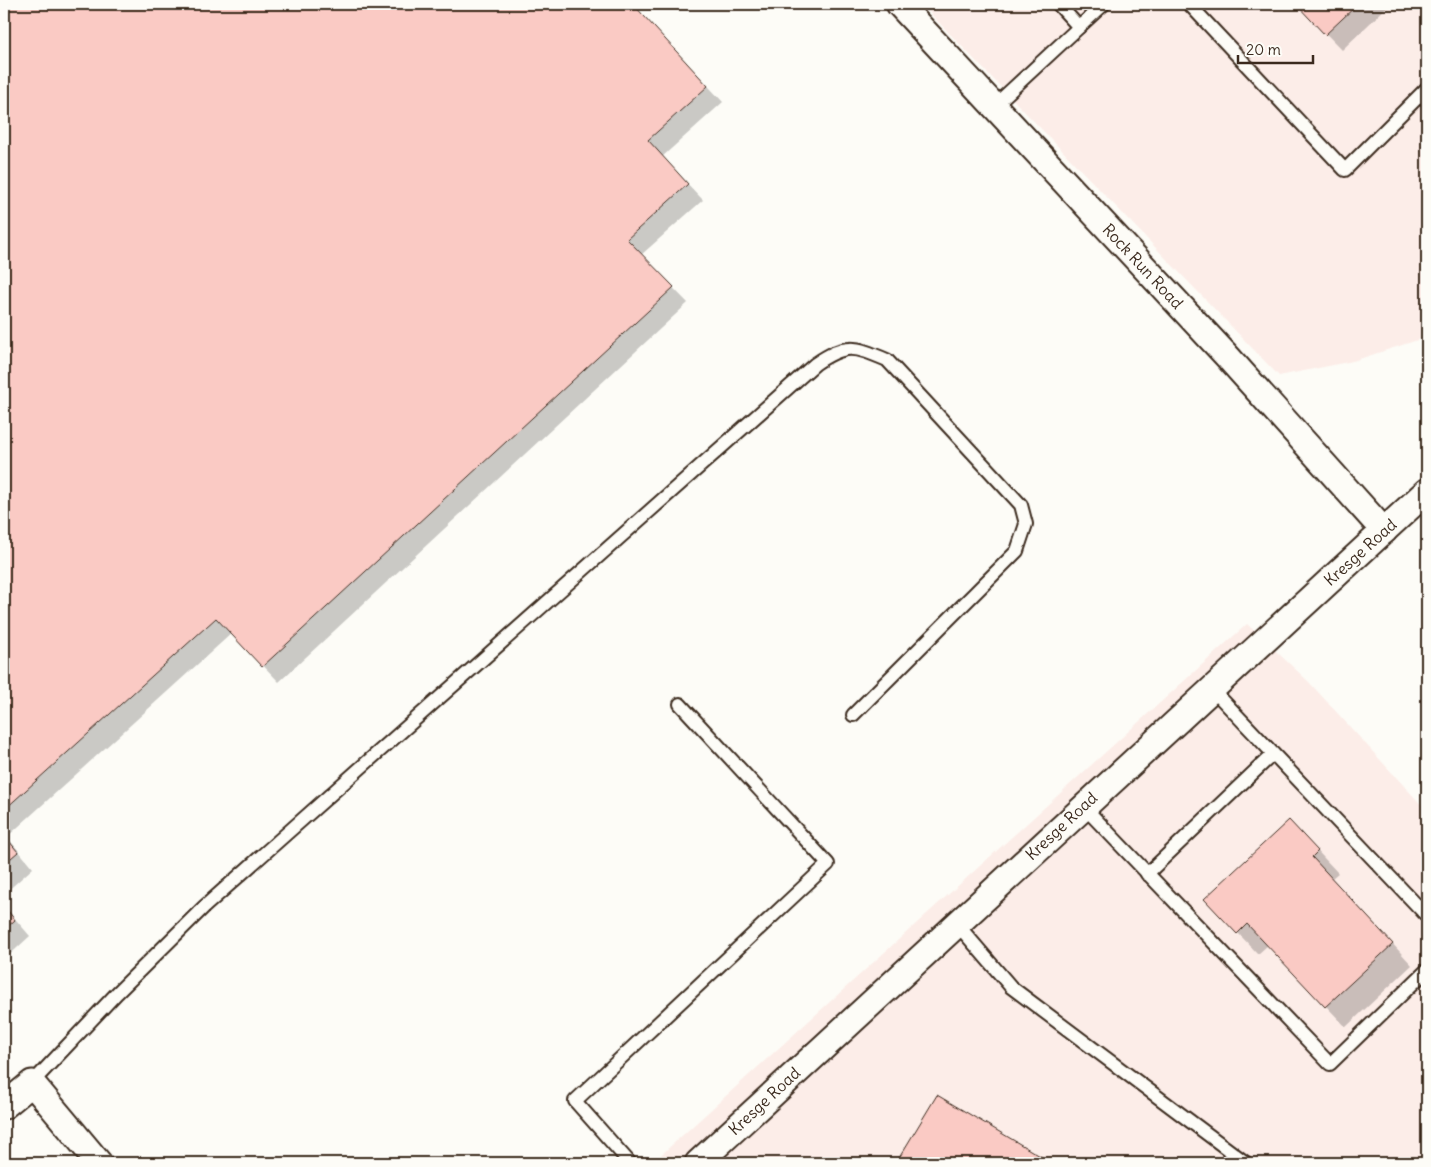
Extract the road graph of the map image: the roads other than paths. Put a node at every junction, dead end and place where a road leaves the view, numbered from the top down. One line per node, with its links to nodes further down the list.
1 (899, 4): 7 (street, Rock Run Road)
2 (1058, 4): 5 (lane)
3 (1104, 4): 5 (lane)
4 (1189, 4): 6 (lane)
5 (1079, 27): 7 (lane)
6 (1427, 88)
7 (994, 106): 9 (street, Rock Run Road)
8 (1427, 492): 9 (street, Kresge Road)
9 (1384, 530): 10 (street, Kresge Road)
10 (1212, 689): 13 (lane); 14 (street, Kresge Road)
11 (680, 704): 22 (lane)
12 (853, 715): 19 (lane)
13 (1273, 754): 15 (lane); 16 (lane)
14 (1083, 806): 15 (lane); 17 (street, Kresge Road)
15 (1147, 874): 18 (lane)
16 (1427, 916)
17 (957, 924): 23 (street, Kresge Road); 24 (lane)
18 (1427, 970)
19 (32, 1083): 20 (street); 21 (street)
20 (4, 1106)
21 (99, 1163)
22 (630, 1163)
23 (698, 1163)
24 (1246, 1163)

